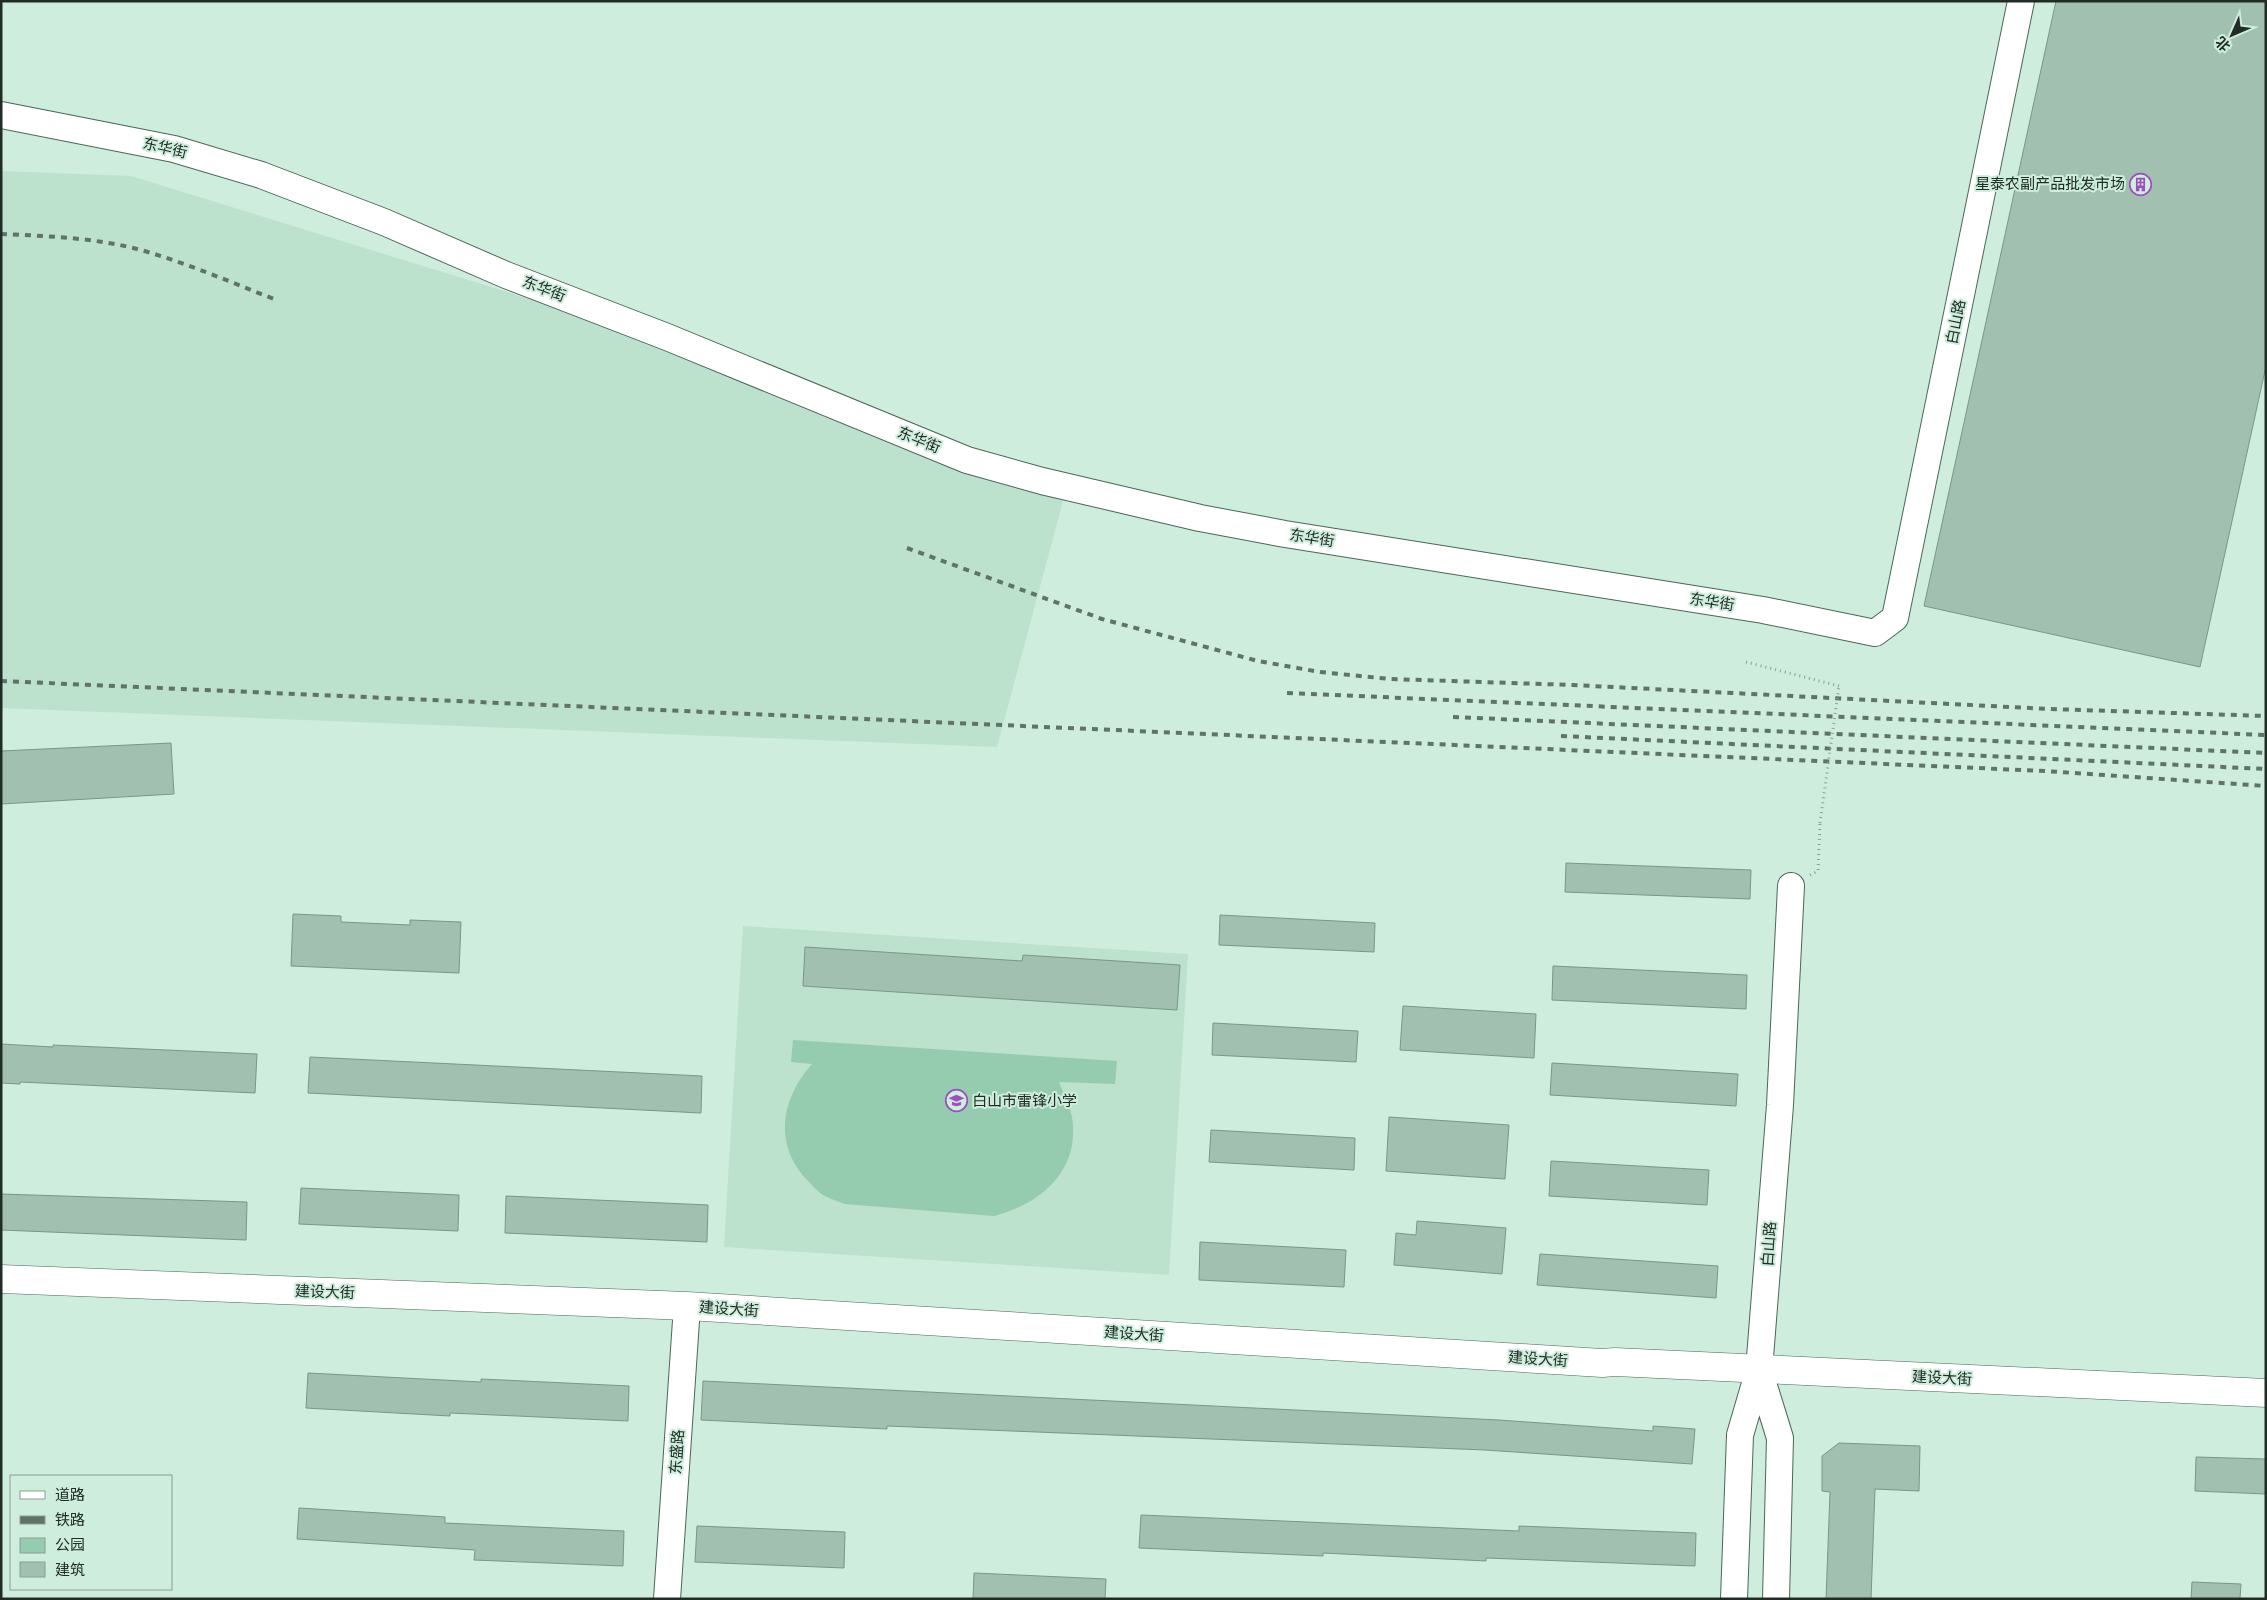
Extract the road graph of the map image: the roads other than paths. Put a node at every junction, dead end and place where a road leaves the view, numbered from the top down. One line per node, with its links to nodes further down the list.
1 (2021, 1): 3 (street, 白山路)
2 (1, 115): 3 (street, 东华街)
3 (1875, 633)
4 (1791, 886): 7 (street, 白山路)
5 (1, 1279): 6 (main road, 建设大街)
6 (687, 1306): 7 (main road, 建设大街); 9 (street, 东盛路)
7 (1760, 1370): 8 (main road, 建设大街); 10 (street, 白山路); 11 (street)
8 (2266, 1393)
9 (666, 1599)
10 (1734, 1599)
11 (1776, 1599)

